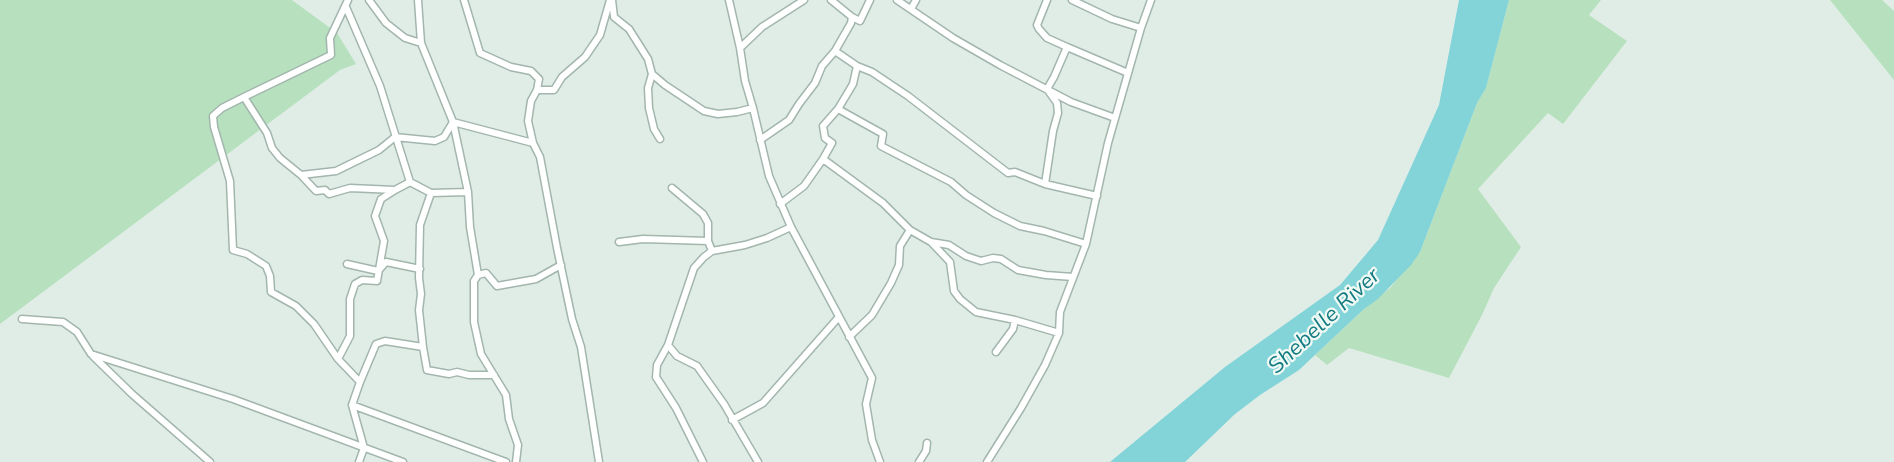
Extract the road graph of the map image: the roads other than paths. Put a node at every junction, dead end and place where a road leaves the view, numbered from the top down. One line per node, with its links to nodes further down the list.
1 (348, 0): 15 (street)
2 (369, 0): 19 (street)
3 (418, 0): 19 (street)
4 (464, 0): 27 (street)
5 (611, 0): 25 (street); 27 (street)
6 (729, 0): 21 (street)
7 (804, 0): 21 (street)
8 (831, 0): 17 (street)
9 (870, 0): 17 (street)
10 (897, 0): 16 (street)
11 (916, 0): 16 (street)
12 (1047, 0): 20 (street)
13 (1151, 0): 18 (street)
14 (1077, 1): 18 (street)
15 (346, 8): 28 (street); 33 (street)
16 (911, 9): 26 (street)
17 (852, 17): 22 (street)
18 (1141, 28): 24 (street)
19 (421, 43): 32 (street)
20 (1067, 47): 24 (street); 26 (street)
21 (740, 48): 29 (street)
22 (835, 51): 23 (street); 35 (street)
23 (857, 66): 30 (street); 40 (street)
24 (1128, 73): 31 (street)
25 (652, 74): 29 (street); 34 (street)
26 (1047, 89): 31 (street); 40 (street)
27 (537, 90): 36 (street)
28 (244, 97): 38 (street); 69 (street)
29 (753, 108): 35 (street)
30 (838, 109): 37 (street); 52 (street)
31 (1115, 118): 45 (street)
32 (453, 122): 33 (street); 36 (street); 43 (street)
33 (395, 137): 38 (street); 39 (street)
34 (660, 139)
35 (760, 140): 46 (street)
36 (533, 143): 55 (street)
37 (823, 159): 46 (street); 48 (street)
38 (301, 175): 42 (street)
39 (410, 182): 42 (street); 44 (street)
40 (1045, 184): 45 (street)
41 (672, 188): 49 (street)
42 (395, 190): 57 (street)
43 (468, 192): 44 (street); 58 (street)
44 (430, 193): 56 (street)
45 (1097, 196): 52 (street)
46 (780, 204): 47 (street)
47 (791, 227): 53 (street); 60 (street)
48 (910, 230): 51 (street); 64 (street)
49 (708, 241): 50 (street); 53 (street)
50 (619, 242)
51 (931, 242): 59 (street); 62 (street)
52 (1086, 243): 59 (street)
53 (712, 251): 65 (street)
54 (347, 264): 57 (street)
55 (561, 265): 58 (street); 81 (street)
56 (420, 269): 57 (street); 66 (street)
57 (378, 271): 69 (street)
58 (478, 275): 70 (street)
59 (1073, 277): 63 (street)
60 (838, 318): 64 (street); 73 (street)
61 (22, 319): 68 (street)
62 (1015, 320): 63 (street); 67 (street)
63 (1059, 333): 86 (street)
64 (849, 337): 84 (street)
65 (668, 345): 73 (street); 82 (street)
66 (423, 347): 70 (street); 71 (street)
67 (996, 352)
68 (91, 354): 75 (street); 76 (street)
69 (338, 359): 71 (street)
70 (494, 375): 80 (street)
71 (360, 382): 72 (street)
72 (352, 405): 75 (street); 79 (street)
73 (732, 420): 83 (street)
74 (927, 443): 85 (street)
75 (364, 448): 77 (street); 78 (street)
76 (210, 462)
77 (359, 462)
78 (403, 462)
79 (506, 462)
80 (516, 462)
81 (599, 462)
82 (703, 462)
83 (758, 462)
84 (880, 462)
85 (919, 462)
86 (987, 462)

